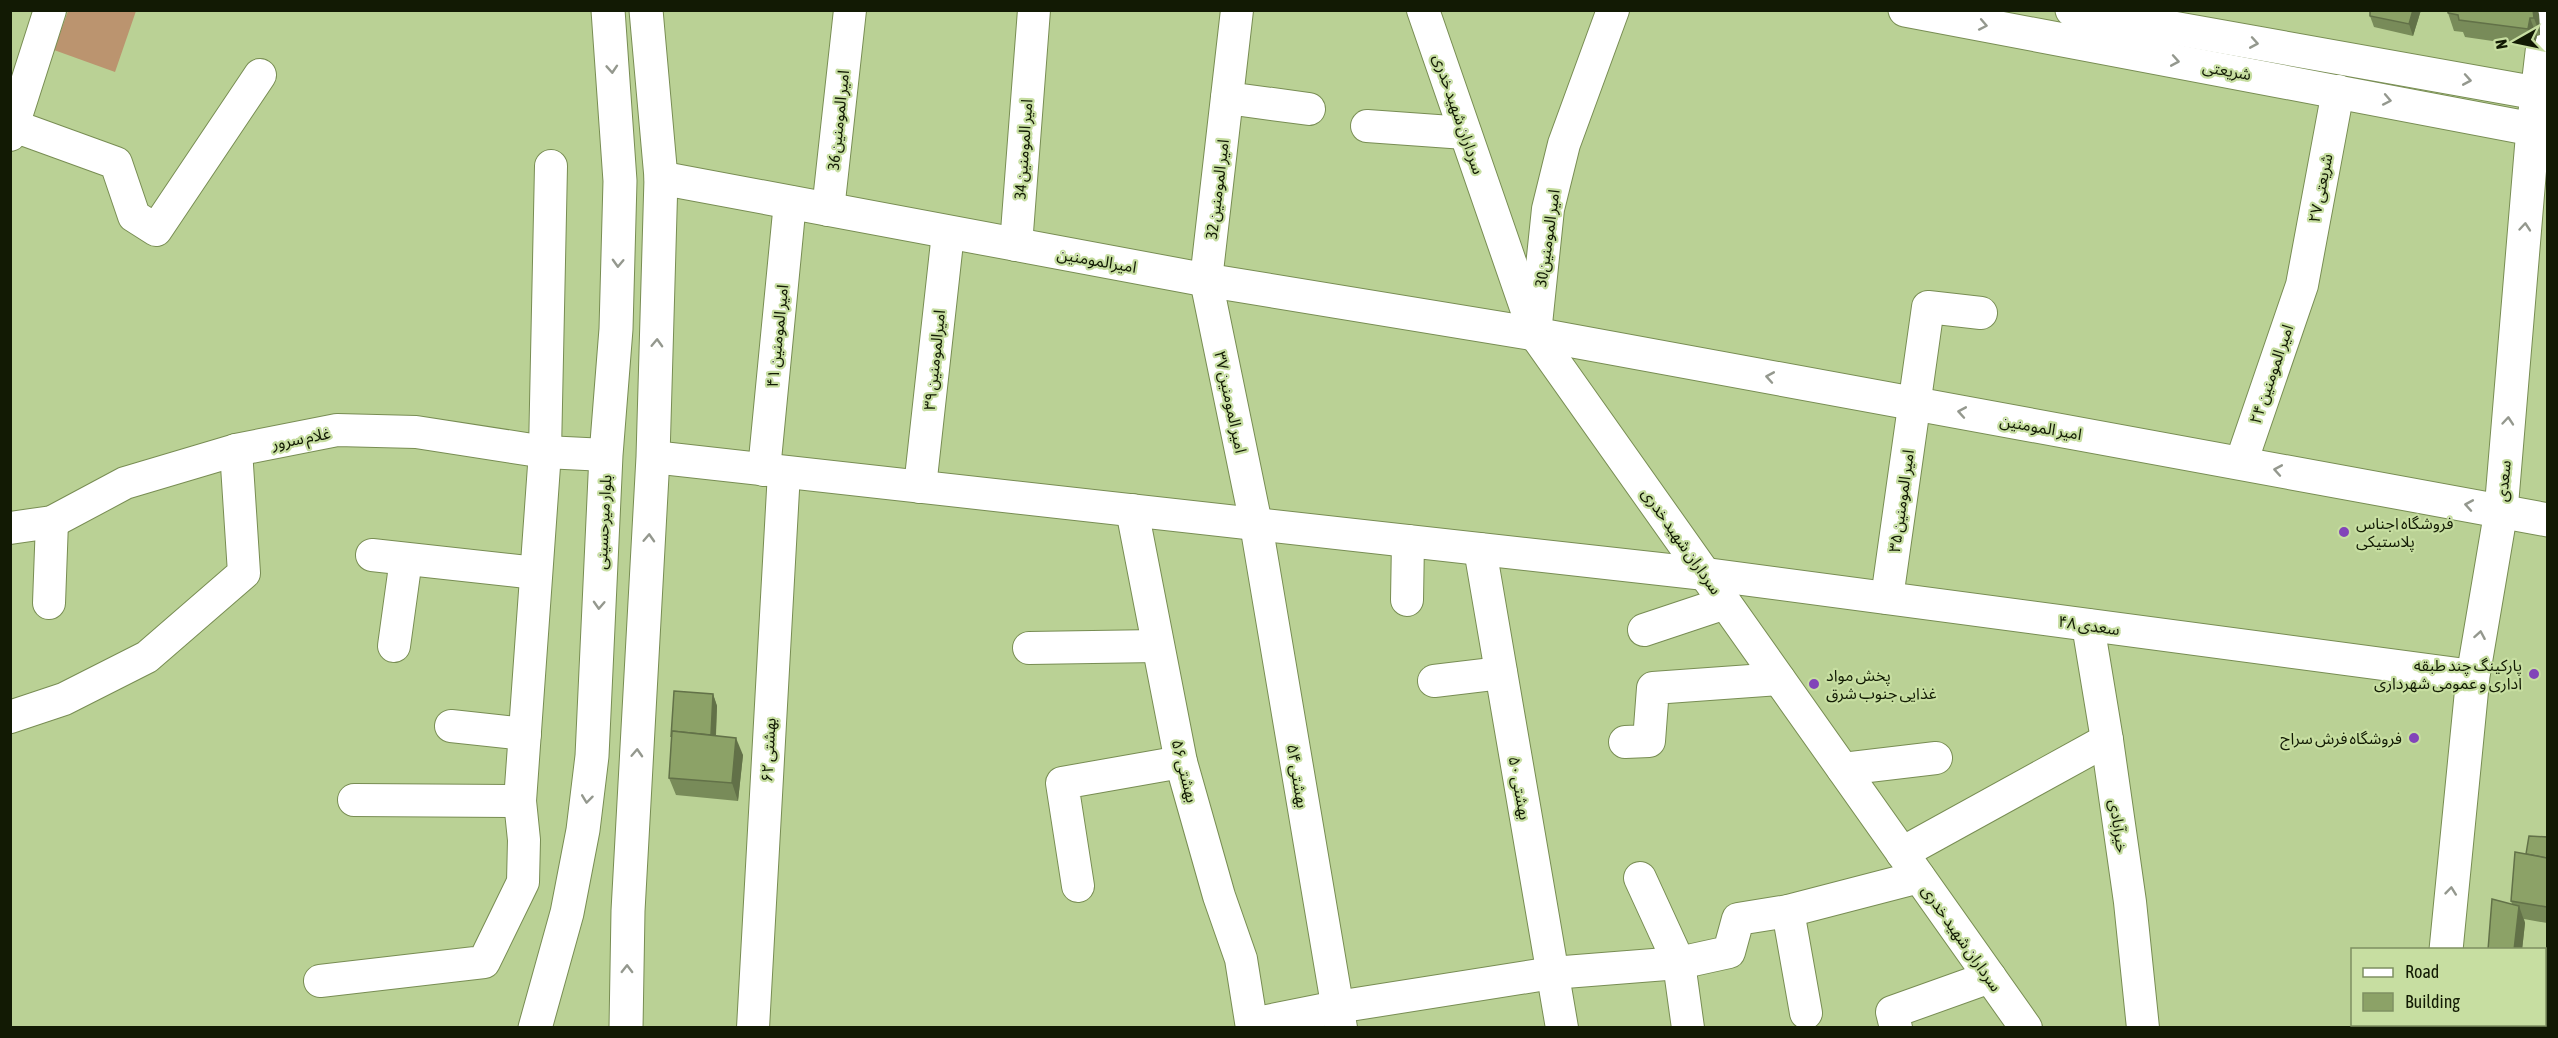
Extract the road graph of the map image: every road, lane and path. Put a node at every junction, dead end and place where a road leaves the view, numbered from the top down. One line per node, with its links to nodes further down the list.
1 (50, 10): 19 (street)
2 (608, 10): 35 (main road, بلوار میرحسینی, one-way to 35)
3 (646, 10): 23 (main road)
4 (1034, 10): 27 (street, امیر المومنین 34)
5 (1237, 10): 16 (street, امیر المومنین 32)
6 (1423, 10): 21 (street, سرداران شهید خدری)
7 (1613, 10): 31 (street, امیر المومنین30)
8 (1905, 10): 14 (main road, شریعتی, one-way to 14)
9 (2072, 10): 11 (main road, شریعتی)
10 (2547, 10): 15 (main road, سعدی)
11 (2141, 16): 15 (main road, شریعتی, one-way to 15)
12 (849, 20): 25 (street, امیر المومنین 36)
13 (260, 75): 19 (street)
14 (2338, 91): 20 (main road, شریعتی, one-way to 20); 29 (street, شریعتی ۲۷)
15 (2542, 94): 20 (main road, سعدی)
16 (1227, 98): 17 (street); 28 (street, امیر المومنین 32)
17 (1309, 109)
18 (1367, 126): 21 (street)
19 (12, 131)
20 (2540, 131): 41 (main road, سعدی, one-way to 20)
21 (1465, 132): 31 (street, سرداران شهید خدری)
22 (550, 166): 34 (street)
23 (661, 178): 24 (main road, امیرالمومنین); 36 (main road, one-way to 23)
24 (790, 202): 25 (main road, امیرالمومنین); 38 (street, امیر المومنین ۴۱)
25 (828, 210): 26 (main road, امیرالمومنین)
26 (948, 233): 27 (main road, امیرالمومنین); 39 (street, امیرالمومنین ۳۹)
27 (1016, 246): 28 (main road, امیرالمومنین)
28 (1206, 280): 31 (main road, امیرالمومنین); 44 (street, امیر المومنین ۳۷)
29 (2302, 285): 37 (street, امیر المومنین ۲۴)
30 (1981, 313): 32 (street, امیر المومنین ۳۵)
31 (1535, 334): 32 (main road, امیر المومنین, one-way to 31); 51 (street, سرداران شهید خدری)
32 (1916, 404): 37 (main road, امیر المومنین, one-way to 32); 52 (street, امیر المومنین ۳۵)
33 (236, 450): 34 (street, غلام سرور); 43 (street, غلام سرور); 65 (street)
34 (545, 452): 35 (street, غلام سرور); 50 (street)
35 (606, 455): 87 (main road, بلوار میرحسینی, one-way to 87)
36 (653, 458): 38 (street, سعدی ۴۸); 88 (main road, one-way to 36)
37 (2241, 463): 41 (main road, امیر المومنین, one-way to 37)
38 (774, 471): 39 (street, سعدی ۴۸); 89 (street, بهشتی ۶۲)
39 (920, 487): 40 (street, سعدی ۴۸)
40 (1132, 510): 44 (street, سعدی ۴۸); 59 (street, بهشتی ۵۶)
41 (2501, 511): 42 (main road, امیر المومنین); 62 (main road, سعدی, one-way to 41)
42 (2547, 520)
43 (52, 522): 45 (street, غلام سرور); 54 (street)
44 (1256, 524): 46 (street, سعدی ۴۸); 85 (street, بهشتی ۵۴)
45 (10, 528)
46 (1408, 541): 47 (street, سعدی ۴۸); 53 (street)
47 (1480, 549): 51 (street, سعدی ۴۸); 61 (street, بهشتی ۵۰)
48 (372, 555): 49 (street)
49 (406, 559): 50 (street); 58 (street)
50 (536, 573): 67 (street)
51 (1705, 574): 52 (street, سعدی ۴۸); 55 (street, سرداران شهید خدری)
52 (1887, 598): 56 (street, سعدی ۴۸)
53 (1407, 600)
54 (49, 603)
55 (1725, 603): 57 (street); 63 (street, سرداران شهید خدری)
56 (2088, 625): 62 (street, سعدی ۴۸); 68 (street, خیرآبادی)
57 (1644, 630)
58 (394, 646)
59 (1157, 646): 60 (street); 71 (street, بهشتی ۵۶)
60 (1029, 648)
61 (1501, 673): 64 (street); 81 (street, بهشتی ۵۰)
62 (2473, 676): 79 (main road, سعدی, one-way to 62)
63 (1779, 678): 69 (street); 72 (street, سرداران شهید خدری)
64 (1434, 681)
65 (10, 717)
66 (451, 726): 67 (street)
67 (525, 734): 74 (street)
68 (2107, 740): 75 (street); 94 (street, خیرآبادی)
69 (1625, 742)
70 (1936, 758): 72 (street)
71 (1181, 762): 77 (street); 86 (street, بهشتی ۵۶)
72 (1843, 769): 75 (street, سرداران شهید خدری)
73 (354, 800): 74 (street)
74 (520, 801): 83 (street)
75 (1911, 865): 78 (street); 82 (street, سرداران شهید خدری)
76 (1640, 878): 80 (street)
77 (1078, 886)
78 (1788, 911): 80 (street); 84 (street)
79 (2446, 948)
80 (1679, 963): 81 (street); 91 (street)
81 (1552, 973): 85 (street); 90 (street, بهشتی ۵۰)
82 (1990, 977): 92 (street); 93 (street, سرداران شهید خدری)
83 (320, 981)
84 (1806, 1013)
85 (1339, 1017): 86 (street)
86 (1252, 1026)
87 (535, 1028)
88 (626, 1028)
89 (753, 1028)
90 (1562, 1028)
91 (1688, 1028)
92 (1896, 1028)
93 (2026, 1028)
94 (2143, 1028)

